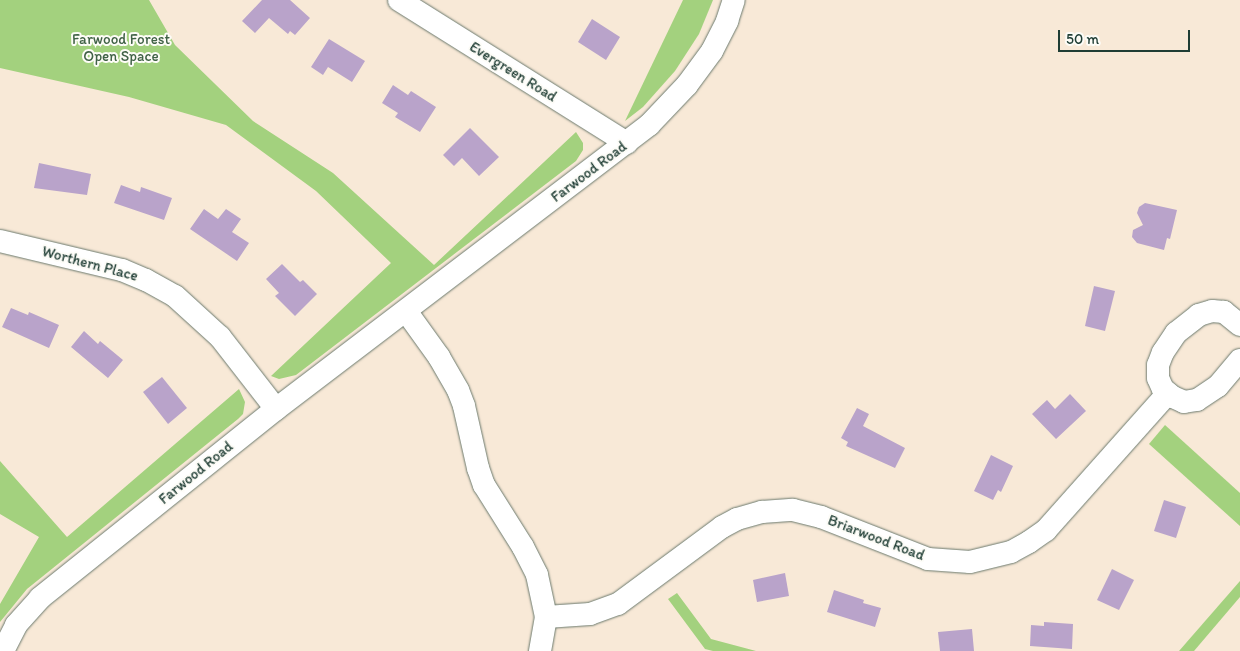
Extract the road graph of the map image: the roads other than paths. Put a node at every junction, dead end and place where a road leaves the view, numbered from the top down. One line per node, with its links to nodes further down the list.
1 (399, 0): 3 (street, Evergreen Road)
2 (734, 0): 3 (street, Farwood Road)
3 (627, 143): 5 (street, Farwood Road)
4 (0, 241): 9 (street, Worthern Place)
5 (406, 311): 9 (street, Farwood Road); 10 (street)
6 (1240, 325): 8 (street)
7 (1240, 360): 8 (street)
8 (1168, 394): 10 (street, Briarwood Road)
9 (276, 409): 11 (street, Farwood Road)
10 (546, 617): 12 (street)
11 (3, 651)
12 (540, 651)

